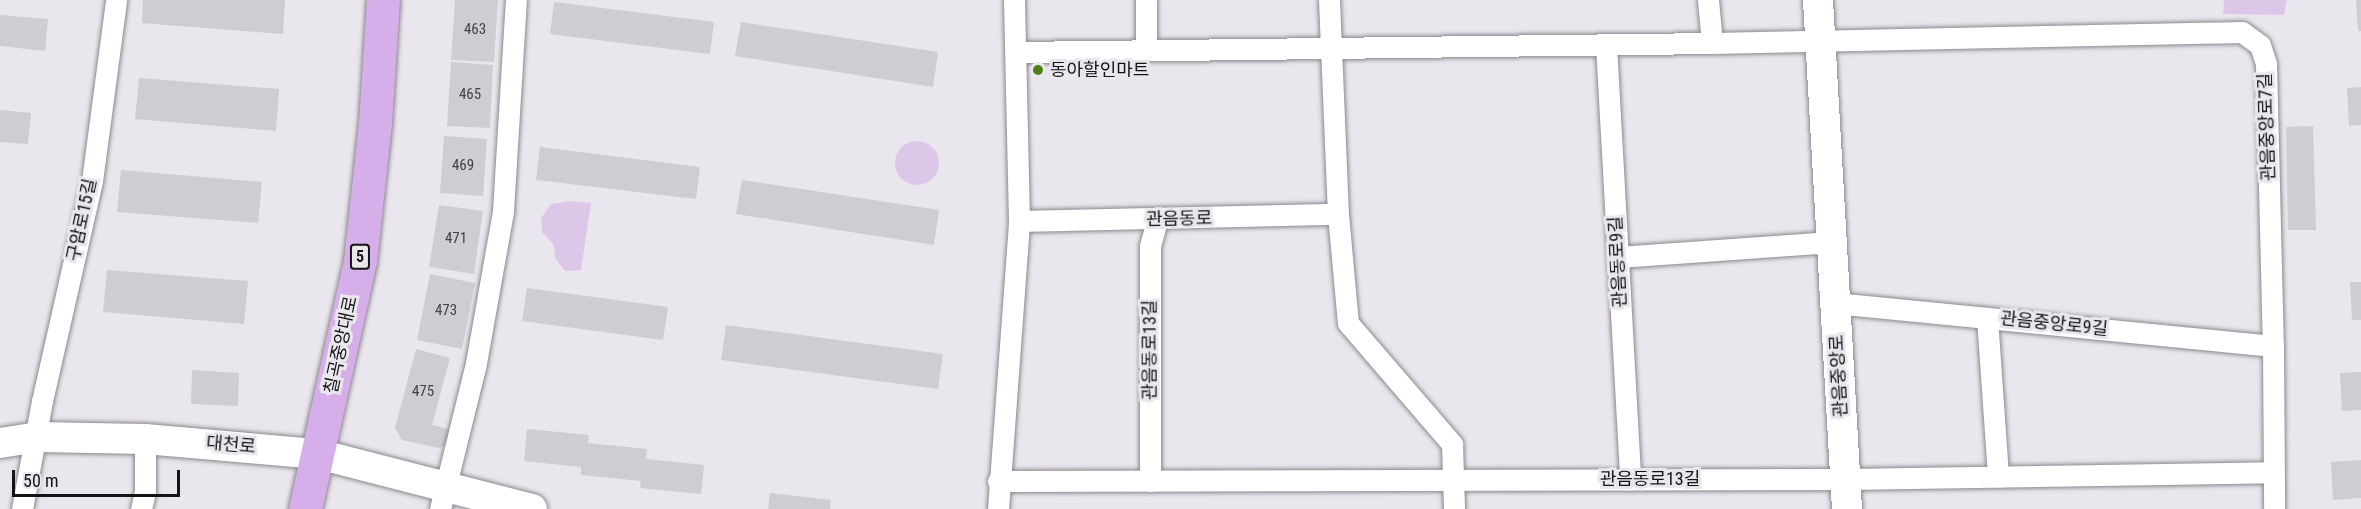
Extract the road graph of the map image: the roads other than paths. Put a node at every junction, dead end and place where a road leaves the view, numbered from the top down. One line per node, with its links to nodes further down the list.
1 (116, 0): 23 (street, 구암로15길)
2 (383, 0): 26 (main road, 칠곡중앙대로 / 5)
3 (516, 0): 34 (street)
4 (1014, 0): 14 (street)
5 (1146, 0): 13 (street)
6 (1329, 0): 12 (street)
7 (1708, 0): 10 (street)
8 (1818, 0): 9 (main road, 관음중앙로)
9 (1821, 41): 10 (street); 18 (main road, 관음중앙로); 22 (street, 관음중앙로7길)
10 (1712, 43): 11 (street)
11 (1606, 45): 12 (street); 19 (street, 관음동로9길)
12 (1331, 48): 13 (street); 15 (street)
13 (1146, 50): 14 (street)
14 (1016, 52): 17 (street)
15 (1338, 214): 16 (street, 관음동로); 29 (street)
16 (1156, 220): 17 (street, 관음동로); 33 (street, 관음동로13길)
17 (1019, 221): 32 (street)
18 (1831, 242): 19 (street); 20 (main road, 관음중앙로)
19 (1618, 257): 30 (street, 관음동로9길)
20 (1835, 303): 21 (street, 관음중앙로9길); 31 (main road, 관음중앙로)
21 (1986, 318): 22 (street, 관음중앙로9길); 28 (street)
22 (2273, 346): 27 (street, 관음중앙로7길)
23 (37, 437): 24 (main road, 대천로); 25 (main road, 대천로); 35 (street)
24 (145, 439): 26 (main road, 대천로); 36 (street)
25 (0, 443)
26 (318, 454): 34 (main road, 대천로); 37 (main road, 칠곡중앙대로 / 5)
27 (2273, 472): 28 (street); 42 (street, 관음중앙로7길)
28 (1998, 477): 31 (street, 관음동로13길)
29 (1454, 479): 30 (street, 관음동로13길); 33 (street, 관음동로13길); 40 (street)
30 (1630, 479): 31 (street, 관음동로13길)
31 (1846, 480): 41 (main road, 관음중앙로)
32 (998, 481): 33 (street, 관음동로13길); 39 (street)
33 (1150, 481)
34 (442, 498): 38 (main road, 대천로)
35 (22, 509)
36 (141, 509)
37 (305, 509)
38 (531, 509)
39 (998, 509)
40 (1454, 509)
41 (1847, 509)
42 (2274, 509)

